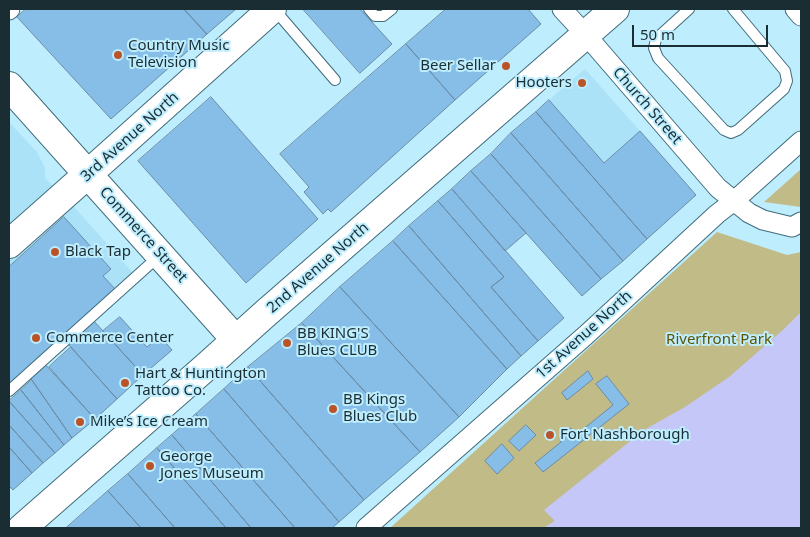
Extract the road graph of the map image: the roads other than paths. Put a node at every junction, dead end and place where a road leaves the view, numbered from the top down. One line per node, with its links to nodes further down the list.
1 (272, 9): 11 (lane); 14 (street, 3rd Avenue North)
2 (369, 9): 3 (lane)
3 (392, 9)
4 (562, 9): 10 (street, Church Street)
5 (615, 9): 10 (street, 2nd Avenue North)
6 (733, 9): 8 (lane)
7 (795, 9): 9 (street)
8 (685, 10)
9 (801, 16)
10 (586, 34): 15 (street, Church Street); 19 (street, 2nd Avenue North)
11 (335, 80)
12 (9, 86): 14 (street, Commerce Street)
13 (801, 141): 15 (street, 1st Avenue North)
14 (88, 174): 17 (street, 3rd Avenue North); 18 (street, Commerce Street)
15 (734, 201): 16 (street, Church Street); 22 (street, 1st Avenue North)
16 (801, 222)
17 (9, 244)
18 (161, 255): 19 (street, Commerce Street); 20 (lane)
19 (236, 340): 21 (street, 2nd Avenue North)
20 (9, 391)
21 (22, 528)
22 (366, 528)

